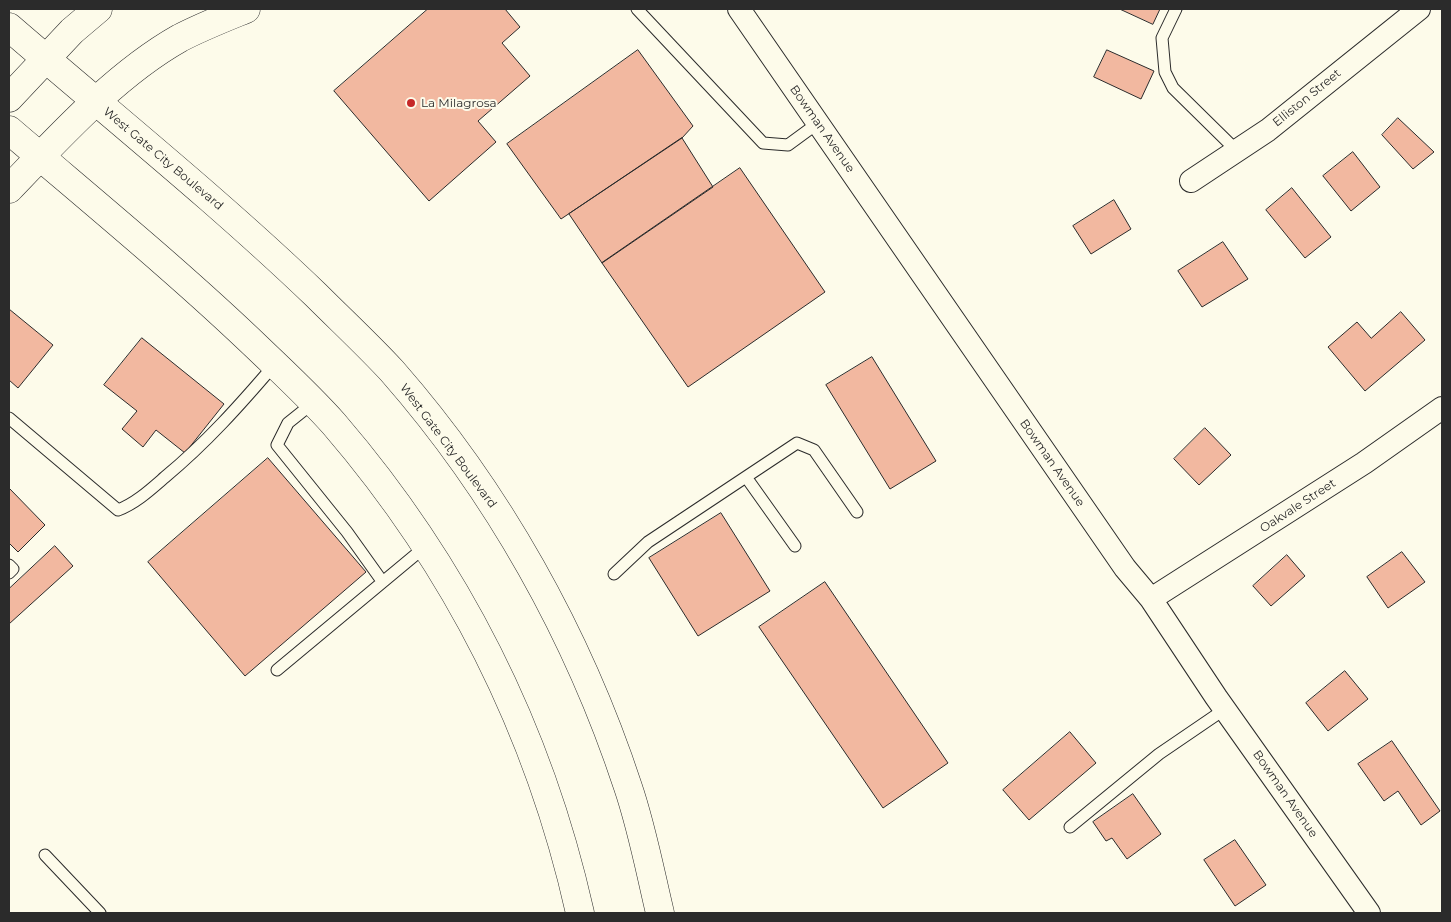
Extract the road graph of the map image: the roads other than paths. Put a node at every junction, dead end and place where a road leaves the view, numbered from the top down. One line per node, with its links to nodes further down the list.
1 (98, 9): 8 (main road)
2 (246, 9): 10 (main road)
3 (637, 9): 11 (lane)
4 (739, 9): 11 (street, Bowman Avenue)
5 (1176, 9): 13 (lane)
6 (1419, 9): 13 (street, Elliston Street)
7 (9, 27): 8 (main road, West Gate City Boulevard)
8 (46, 59): 9 (main road); 10 (main road, West Gate City Boulevard)
9 (9, 98)
10 (95, 101): 14 (main road); 36 (main road, West Gate City Boulevard)
11 (818, 124): 29 (street, Bowman Avenue)
12 (9, 130): 14 (main road)
13 (1236, 150): 15 (street, Elliston Street)
14 (40, 156): 16 (main road); 17 (main road)
15 (1191, 182)
16 (9, 189)
17 (275, 364): 18 (main road); 20 (lane)
18 (313, 403): 23 (main road); 28 (lane)
19 (1442, 408): 29 (street, Oakvale Street)
20 (9, 418)
21 (746, 477): 22 (lane); 24 (lane); 27 (lane)
22 (858, 512)
23 (426, 546): 28 (lane); 35 (main road)
24 (795, 546)
25 (9, 565): 26 (lane)
26 (9, 573)
27 (614, 574)
28 (382, 581): 30 (lane)
29 (1151, 599): 31 (street, Bowman Avenue)
30 (277, 670)
31 (1225, 709): 32 (lane); 37 (street, Bowman Avenue)
32 (1070, 827)
33 (45, 855): 34 (lane)
34 (100, 913)
35 (580, 913)
36 (660, 913)
37 (1369, 913)

